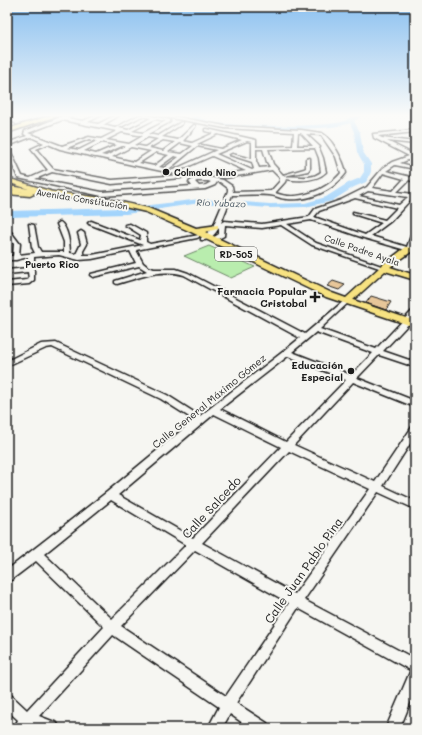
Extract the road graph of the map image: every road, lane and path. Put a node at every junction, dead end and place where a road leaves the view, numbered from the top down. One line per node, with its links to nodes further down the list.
1 (8, 149): 47 (street)
2 (34, 149): 35 (street)
3 (68, 149): 18 (street)
4 (85, 149): 18 (street)
5 (110, 149): 24 (street)
6 (123, 149): 26 (street)
7 (147, 149): 17 (street)
8 (168, 149): 19 (street)
9 (190, 149): 25 (street)
10 (218, 149): 16 (street)
11 (253, 149): 28 (street)
12 (266, 149): 32 (street)
13 (319, 149): 44 (street)
14 (333, 149): 56 (street)
15 (402, 149): 23 (street)
16 (222, 150): 21 (street)
17 (155, 151): 19 (street); 30 (street)
18 (79, 152): 24 (street)
19 (163, 153): 20 (street)
20 (173, 154): 25 (street); 31 (street)
21 (211, 154): 34 (street); 39 (street)
22 (232, 155): 28 (street)
23 (414, 155): 29 (street)
24 (95, 156): 26 (street)
25 (183, 156): 36 (street)
26 (106, 158): 30 (street)
27 (308, 159): 43 (street)
28 (254, 160): 37 (street)
29 (396, 163): 33 (street); 40 (street)
30 (133, 164): 31 (street)
31 (154, 168): 36 (street)
32 (273, 168): 37 (street); 43 (street)
33 (415, 168)
34 (179, 169): 38 (street); 39 (street)
35 (51, 170): 47 (street); 49 (street)
36 (165, 170): 38 (street)
37 (257, 170): 39 (street)
38 (173, 171): 41 (street)
39 (250, 171)
40 (382, 171): 45 (street); 53 (street)
41 (192, 175): 42 (street); 51 (street)
42 (182, 176): 49 (street); 50 (street)
43 (280, 176): 56 (street)
44 (287, 178)
45 (408, 178): 48 (street); 57 (street)
46 (7, 180): 55 (highway)
47 (30, 180): 62 (street)
48 (415, 180)
49 (112, 182): 62 (street)
50 (192, 182): 51 (street); 52 (street)
51 (210, 182): 52 (street); 59 (street)
52 (201, 187): 62 (street)
53 (368, 189): 57 (street); 60 (street)
54 (7, 190): 55 (main road, Avenida Constitución / RD-505); 58 (highway)
55 (48, 193): 62 (main road, Avenida Constitución / RD-505)
56 (272, 193): 59 (street)
57 (394, 193): 61 (street)
58 (31, 194): 62 (main road, RD-505)
59 (230, 194): 73 (street)
60 (354, 196): 63 (street); 66 (street)
61 (413, 196): 63 (street)
62 (102, 199): 64 (main road, RD-505)
63 (399, 207): 67 (street)
64 (145, 211): 74 (main road, RD-505); 79 (main road, RD-505)
65 (355, 213): 67 (street)
66 (311, 218): 70 (street); 78 (street)
67 (386, 222): 78 (street)
68 (91, 223): 80 (street)
69 (60, 224): 84 (street)
70 (284, 224): 79 (street); 90 (street, Calle Padre Ayala)
71 (31, 225): 83 (street)
72 (128, 225): 80 (street)
73 (215, 228): 74 (main road); 79 (main road)
74 (192, 229): 79 (main road, RD-505)
75 (8, 233): 87 (street)
76 (81, 233): 88 (street)
77 (415, 233): 82 (street)
78 (366, 238): 82 (street)
79 (211, 239): 80 (street); 98 (main road, RD-505); 98 (main road, RD-505)
80 (146, 244): 81 (street)
81 (132, 249): 88 (street); 89 (street)
82 (412, 250): 90 (main road, Calle General Máximo Gómez)
83 (39, 255): 84 (street); 85 (street)
84 (67, 255): 88 (street)
85 (31, 256): 87 (street); 91 (street)
86 (7, 258): 87 (street)
87 (16, 258)
88 (79, 258)
89 (140, 264): 92 (street); 94 (street)
90 (384, 268): 95 (main road, Calle Padre Ayala); 99 (main road, Calle General Máximo Gómez)
91 (32, 270): 93 (street); 97 (street)
92 (153, 271): 96 (street); 103 (street)
93 (7, 272)
94 (93, 275)
95 (415, 278)
96 (117, 282)
97 (7, 284)
98 (329, 295): 99 (main road, RD-505)
99 (346, 302): 101 (main road, RD-505); 102 (street, Calle General Máximo Gómez)
100 (415, 313): 101 (street, Calle Salcedo)
101 (411, 323): 105 (street, Calle Salcedo)
102 (314, 329): 103 (street, Calle General Máximo Gómez); 105 (street)
103 (305, 338): 104 (street, Calle General Máximo Gómez)
104 (287, 352): 108 (street); 110 (street, Calle General Máximo Gómez)
105 (377, 352): 107 (street); 108 (street, Calle Salcedo)
106 (7, 364): 111 (street)
107 (415, 365)
108 (352, 378): 109 (street); 113 (street, Calle Salcedo)
109 (415, 404)
110 (214, 410): 111 (street, Calle General Máximo Gómez); 113 (street)
111 (200, 420): 115 (street, Calle General Máximo Gómez)
112 (415, 429): 114 (street, Calle Juan Pablo Pina)
113 (287, 446): 114 (street); 117 (street, Calle Salcedo)
114 (377, 487): 116 (street); 120 (street, Calle Juan Pablo Pina)
115 (111, 495): 117 (street); 118 (street, Calle General Máximo Gómez)
116 (415, 505)
117 (193, 545): 120 (street); 121 (street, Calle Salcedo)
118 (36, 554): 119 (street, Calle General Máximo Gómez); 121 (street)
119 (7, 577)
120 (297, 600): 122 (street); 125 (street, Calle Juan Pablo Pina)
121 (112, 627): 125 (street); 126 (street, Calle Salcedo)
122 (415, 666)
123 (415, 676): 130 (street)
124 (7, 700): 126 (street)
125 (226, 705): 128 (street, Calle Juan Pablo Pina); 129 (street)
126 (24, 723): 127 (street)
127 (52, 728)
128 (215, 728)
129 (262, 728)
130 (393, 728)

